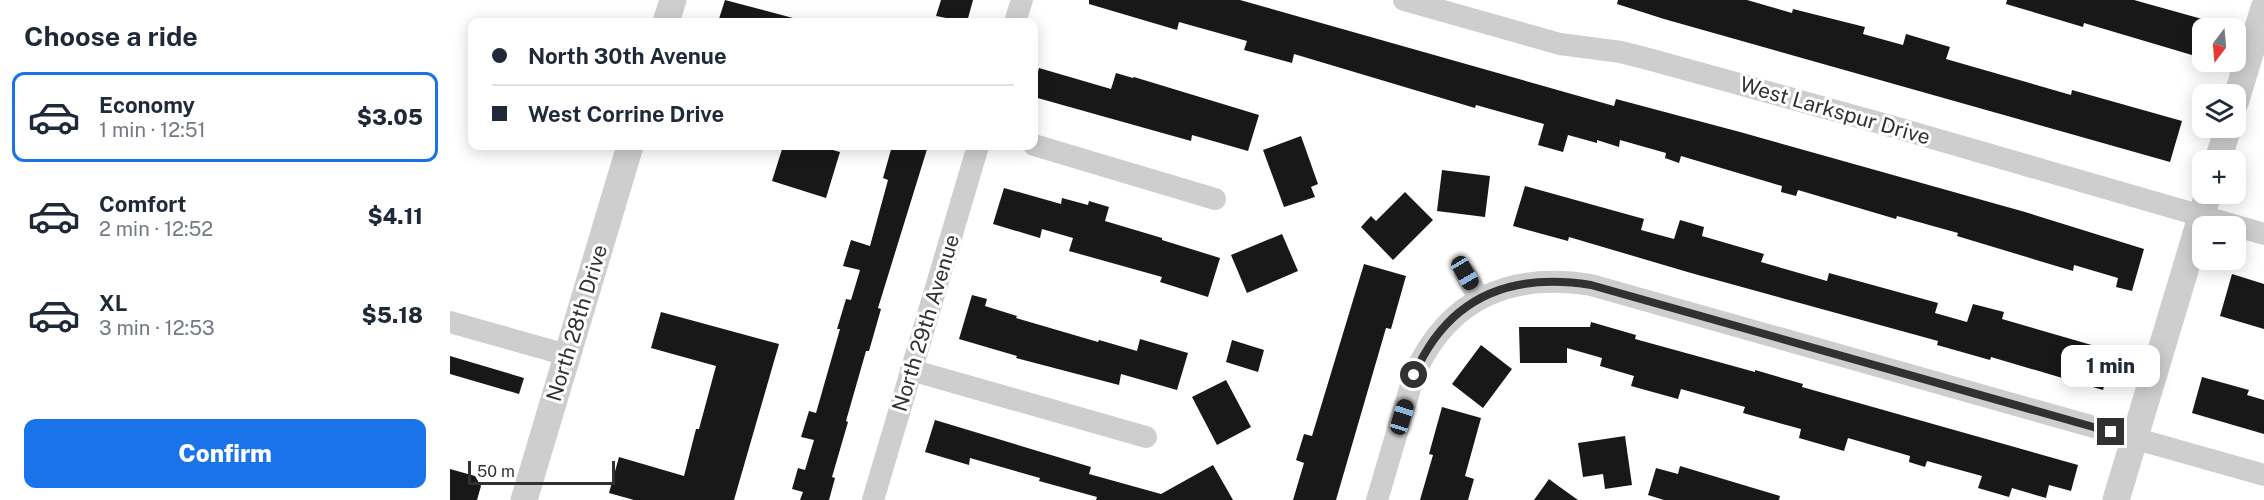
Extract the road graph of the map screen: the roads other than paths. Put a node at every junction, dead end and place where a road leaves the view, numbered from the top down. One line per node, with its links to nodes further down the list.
1 (673, 0): 5 (street)
2 (1022, 0): 6 (street)
3 (1404, 0): 12 (street, West Larkspur Drive)
4 (2264, 8): 7 (street)
5 (667, 18)
6 (1016, 18)
7 (2241, 84)
8 (1038, 146): 11 (street)
9 (629, 150): 17 (street, North 28th Drive)
10 (977, 150): 18 (street, North 29th Avenue)
11 (1215, 199)
12 (2205, 205): 13 (street, West Larkspur Drive); 20 (street)
13 (2264, 234)
14 (1465, 273): 15 (street)
15 (1479, 298): 20 (street); 24 (street)
16 (450, 322): 17 (street)
17 (567, 356): 22 (street, North 28th Drive)
18 (911, 370): 19 (street); 23 (street, North 29th Avenue)
19 (1146, 436)
20 (2134, 439): 21 (street); 25 (street)
21 (2264, 475)
22 (524, 500)
23 (873, 500)
24 (1377, 500)
25 (2116, 500)

